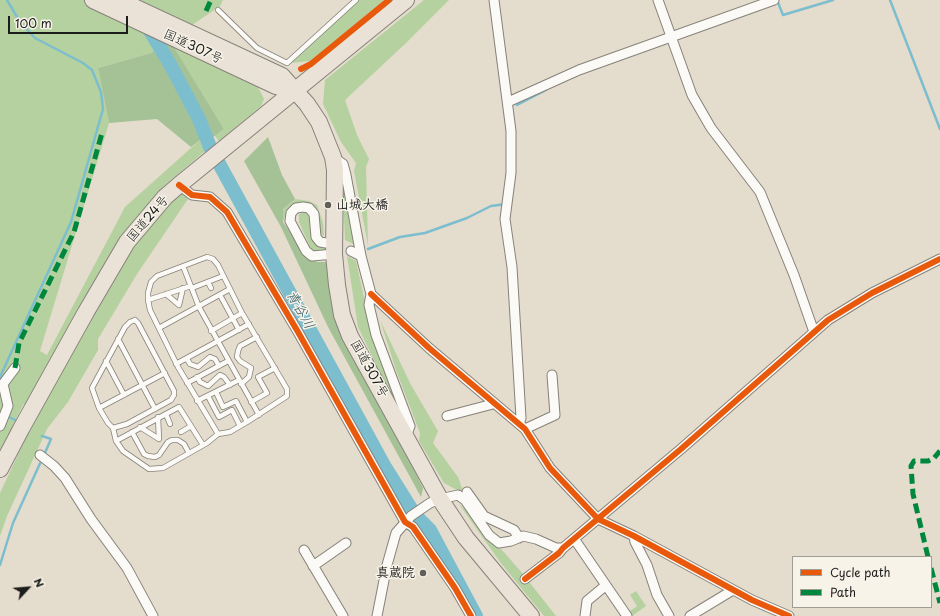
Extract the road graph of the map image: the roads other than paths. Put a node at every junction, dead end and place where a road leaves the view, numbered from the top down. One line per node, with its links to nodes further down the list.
1 (93, 0): 10 (highway, 国道307号)
2 (119, 0): 10 (highway, 国道307号)
3 (356, 0): 8 (lane)
4 (494, 0): 12 (street)
5 (658, 0): 9 (street)
6 (774, 0): 9 (street)
7 (398, 3): 11 (highway, 国道24号)
8 (218, 10)
9 (670, 37): 12 (street); 37 (street)
10 (279, 81): 11 (highway, 国道307号)
11 (295, 91): 13 (highway, 国道307号); 14 (highway, 国道24号)
12 (508, 102): 73 (street)
13 (333, 157): 15 (highway, 国道307号); 17 (street)
14 (179, 185): 83 (highway, 国道24号); 86 (street)
15 (330, 249): 15 (street); 78 (highway, 国道307号)
16 (351, 251): 17 (street)
17 (361, 256): 27 (street)
18 (940, 259): 37 (street)
19 (184, 266): 20 (lane); 22 (lane); 29 (lane)
20 (223, 276): 21 (lane); 25 (lane)
21 (208, 282): 22 (lane); 24 (lane)
22 (191, 287): 23 (lane); 30 (lane)
23 (183, 288): 26 (lane); 26 (lane)
24 (211, 288)
25 (230, 289): 28 (lane); 31 (lane)
26 (166, 294): 29 (lane)
27 (371, 294): 60 (street); 78 (street)
28 (220, 295): 30 (lane); 32 (lane)
29 (148, 300): 34 (lane)
30 (199, 307): 34 (lane); 36 (lane)
31 (242, 313): 32 (lane); 33 (lane)
32 (233, 319): 35 (lane); 36 (lane)
33 (249, 324): 35 (lane); 38 (lane)
34 (159, 328): 44 (lane)
35 (239, 330): 40 (lane)
36 (211, 331): 40 (lane)
37 (814, 332): 87 (street)
38 (257, 337): 47 (lane); 51 (lane)
39 (118, 339): 42 (lane); 48 (lane); 53 (lane)
40 (217, 343): 41 (lane); 43 (lane)
41 (187, 359): 44 (lane); 45 (lane)
42 (106, 361): 56 (lane); 61 (lane)
43 (228, 361): 45 (lane); 51 (lane)
44 (176, 364): 52 (lane)
45 (219, 366): 50 (lane)
46 (15, 368): 69 (street)
47 (275, 368): 59 (lane); 64 (lane)
48 (165, 373): 53 (lane); 62 (lane)
49 (552, 375): 73 (street)
50 (197, 377): 52 (lane); 54 (lane)
51 (240, 382): 54 (lane); 59 (lane)
52 (187, 383): 58 (lane)
53 (143, 385): 56 (lane); 62 (lane)
54 (230, 385): 55 (lane)
55 (216, 392): 57 (lane); 67 (lane)
56 (124, 395): 61 (lane)
57 (208, 396): 58 (lane); 71 (lane)
58 (197, 401): 77 (lane)
59 (251, 402): 64 (lane)
60 (493, 404): 65 (street); 73 (street)
61 (100, 408): 74 (lane)
62 (155, 409): 74 (lane)
63 (166, 414): 66 (lane); 68 (lane); 70 (lane)
64 (259, 415): 67 (lane)
65 (447, 416)
66 (158, 417): 72 (lane); 72 (lane)
67 (247, 422): 71 (lane)
68 (170, 424)
69 (0, 426)
70 (191, 426): 76 (lane); 80 (lane)
71 (240, 426): 77 (lane)
72 (140, 427): 75 (lane)
73 (522, 427): 87 (street)
74 (113, 428): 79 (lane)
75 (132, 432): 79 (lane); 81 (lane)
76 (181, 432)
77 (218, 434): 80 (lane)
78 (406, 437): 85 (highway, 国道307号)
79 (116, 441): 81 (lane)
80 (203, 445): 81 (lane)
81 (189, 453)
82 (40, 455): 98 (street)
83 (0, 469)
84 (467, 492): 89 (street)
85 (435, 501): 86 (street); 89 (street); 102 (highway, 国道307号)
86 (408, 519): 100 (street); 101 (street)
87 (598, 519): 88 (street); 90 (street)
88 (634, 536): 97 (street); 105 (street)
89 (519, 538): 92 (street)
90 (575, 540): 92 (street); 96 (street)
91 (346, 543): 94 (street)
92 (563, 548): 95 (street)
93 (304, 550): 94 (street)
94 (313, 566): 99 (street)
95 (525, 580)
96 (605, 586): 103 (street); 104 (street)
97 (733, 590): 106 (street); 107 (street)
98 (153, 616)
99 (342, 616)
100 (377, 616)
101 (471, 616)
102 (531, 616)
103 (585, 616)
104 (627, 616)
105 (669, 616)
106 (690, 616)
107 (789, 616)

